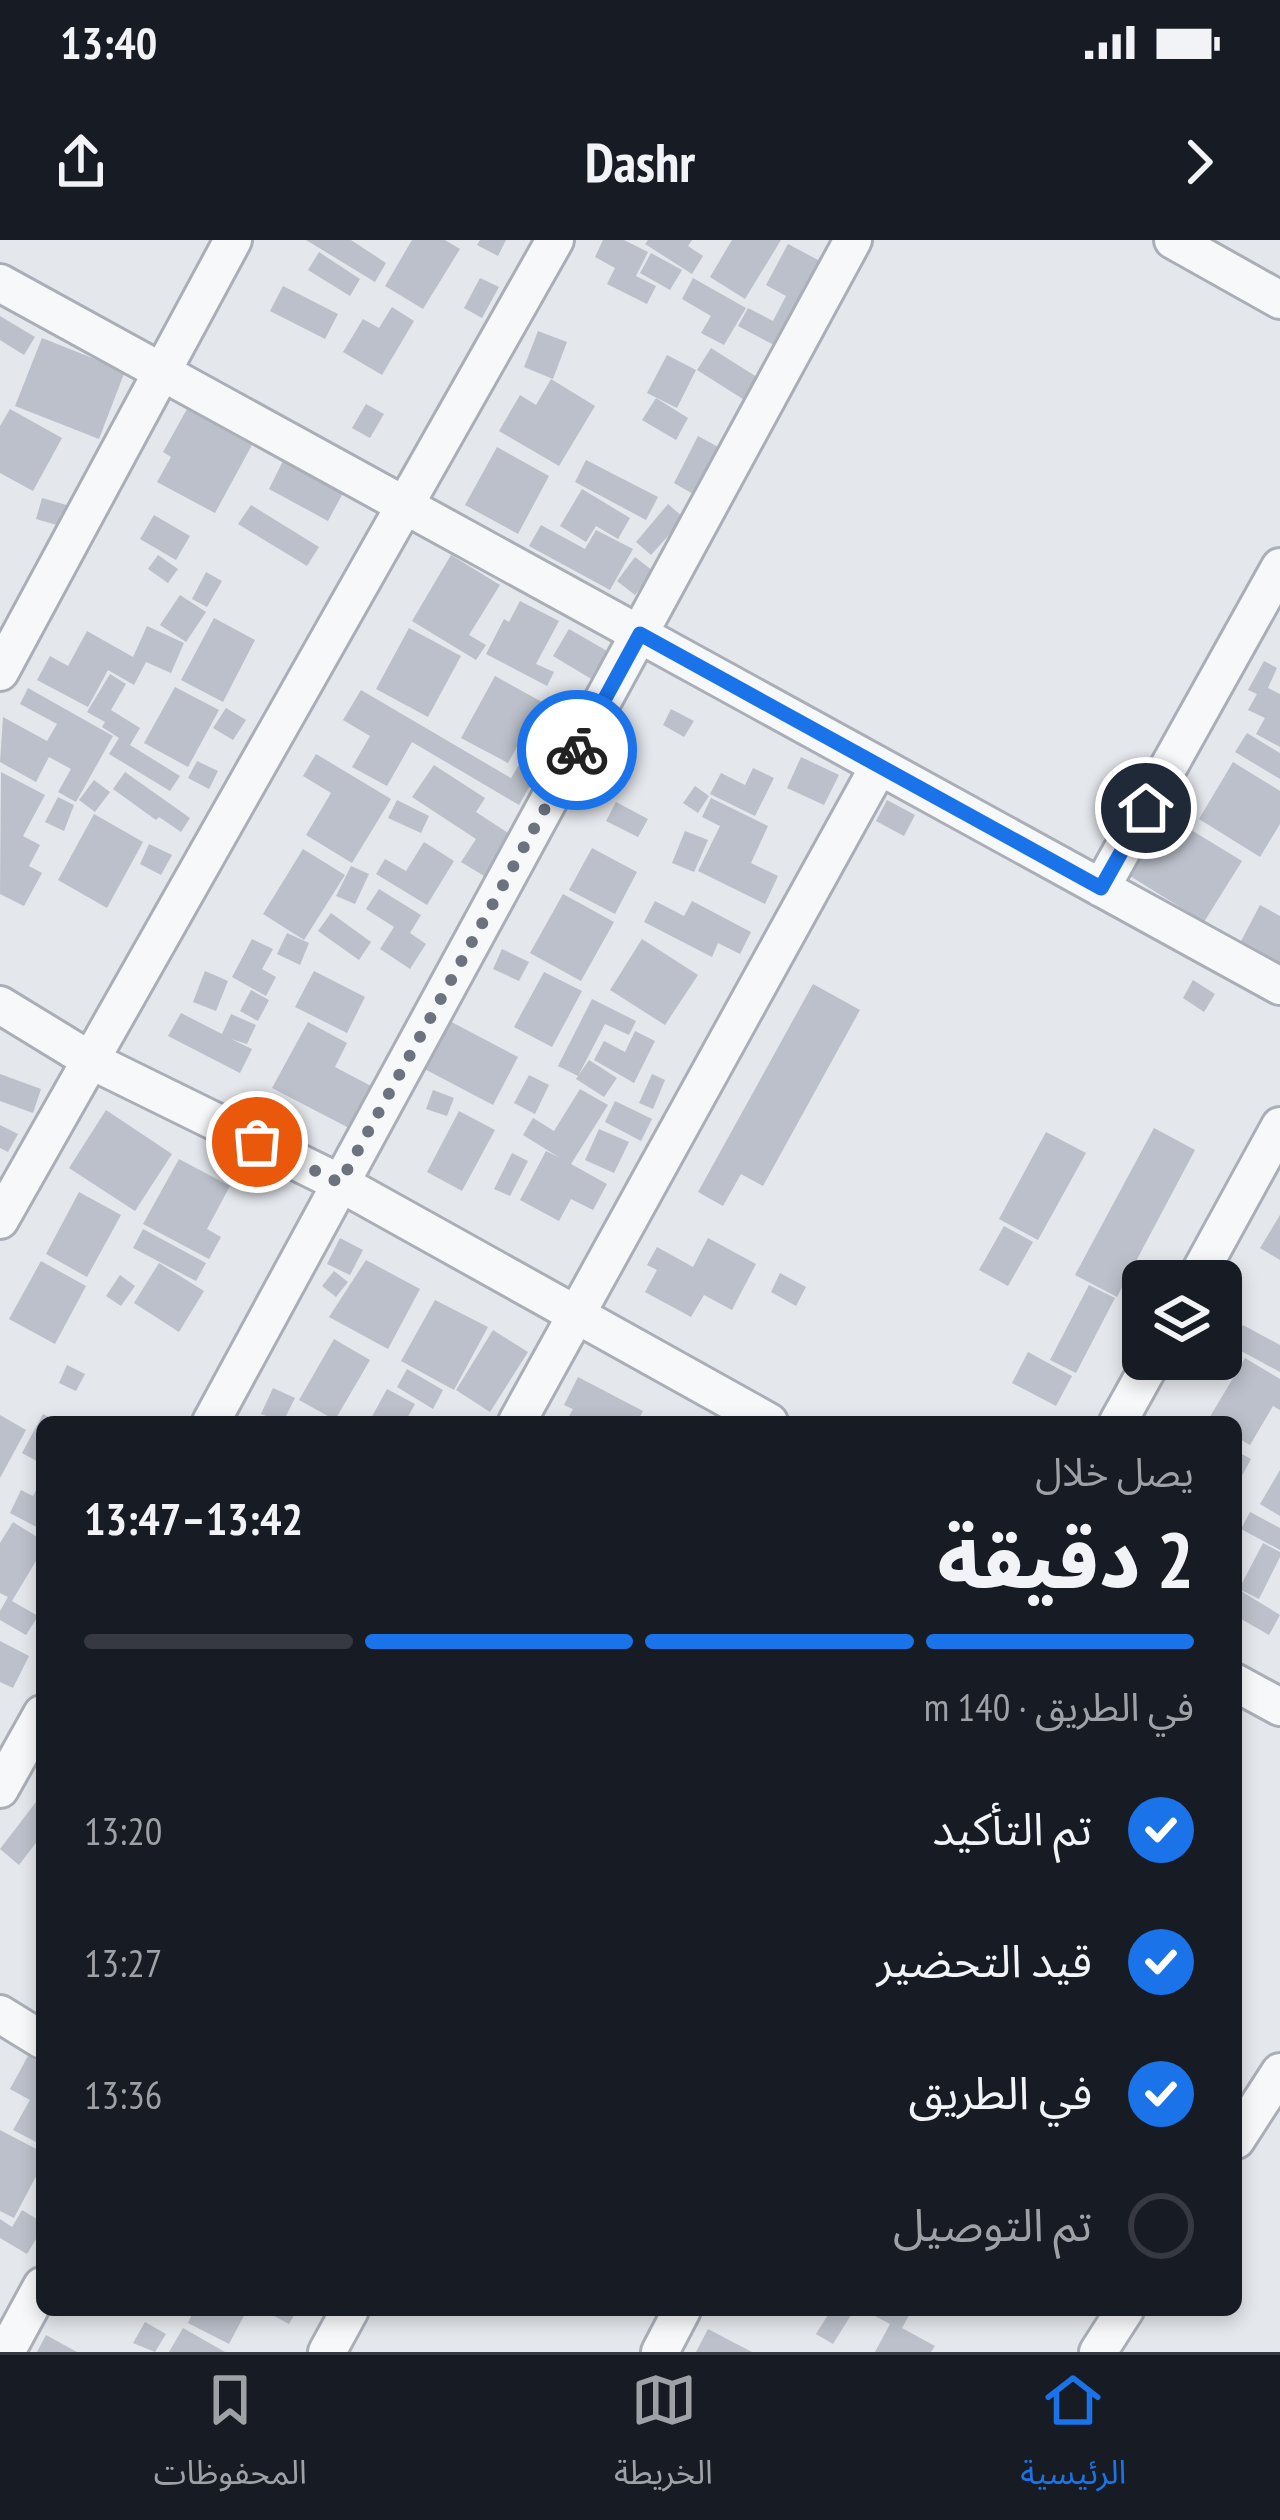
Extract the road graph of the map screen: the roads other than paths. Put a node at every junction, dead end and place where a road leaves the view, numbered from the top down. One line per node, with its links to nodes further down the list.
1 (233, 240): 7 (street)
2 (555, 240): 8 (street)
3 (853, 240): 10 (street)
4 (1173, 240): 6 (street)
5 (0, 283): 7 (street)
6 (1280, 300)
7 (161, 372): 8 (street); 11 (street)
8 (407, 506): 10 (street); 16 (street)
9 (1280, 568): 13 (street)
10 (640, 634): 12 (street); 18 (street)
11 (0, 672)
12 (879, 766): 13 (street); 21 (street)
13 (1101, 888): 14 (street)
14 (1280, 986)
15 (0, 1004): 16 (street)
16 (90, 1060): 18 (street); 19 (street)
17 (1280, 1126): 20 (street)
18 (340, 1183): 21 (street); 23 (street)
19 (0, 1220)
20 (1207, 1260)
21 (577, 1315): 24 (street); 25 (street)
22 (1141, 1380): 26 (street)
23 (214, 1416)
24 (520, 1416)
25 (759, 1416)
26 (1121, 1416)
27 (1242, 1686): 28 (street)
28 (1280, 1707)
29 (29, 1725): 30 (street)
30 (0, 1789)
31 (0, 2014): 32 (street)
32 (36, 2036)
33 (1280, 2072): 34 (street)
34 (1242, 2131)
35 (36, 2297): 39 (street)
36 (347, 2316): 40 (street)
37 (679, 2316): 41 (street)
38 (1121, 2316): 42 (street)
39 (6, 2352)
40 (327, 2352)
41 (660, 2352)
42 (1098, 2352)

